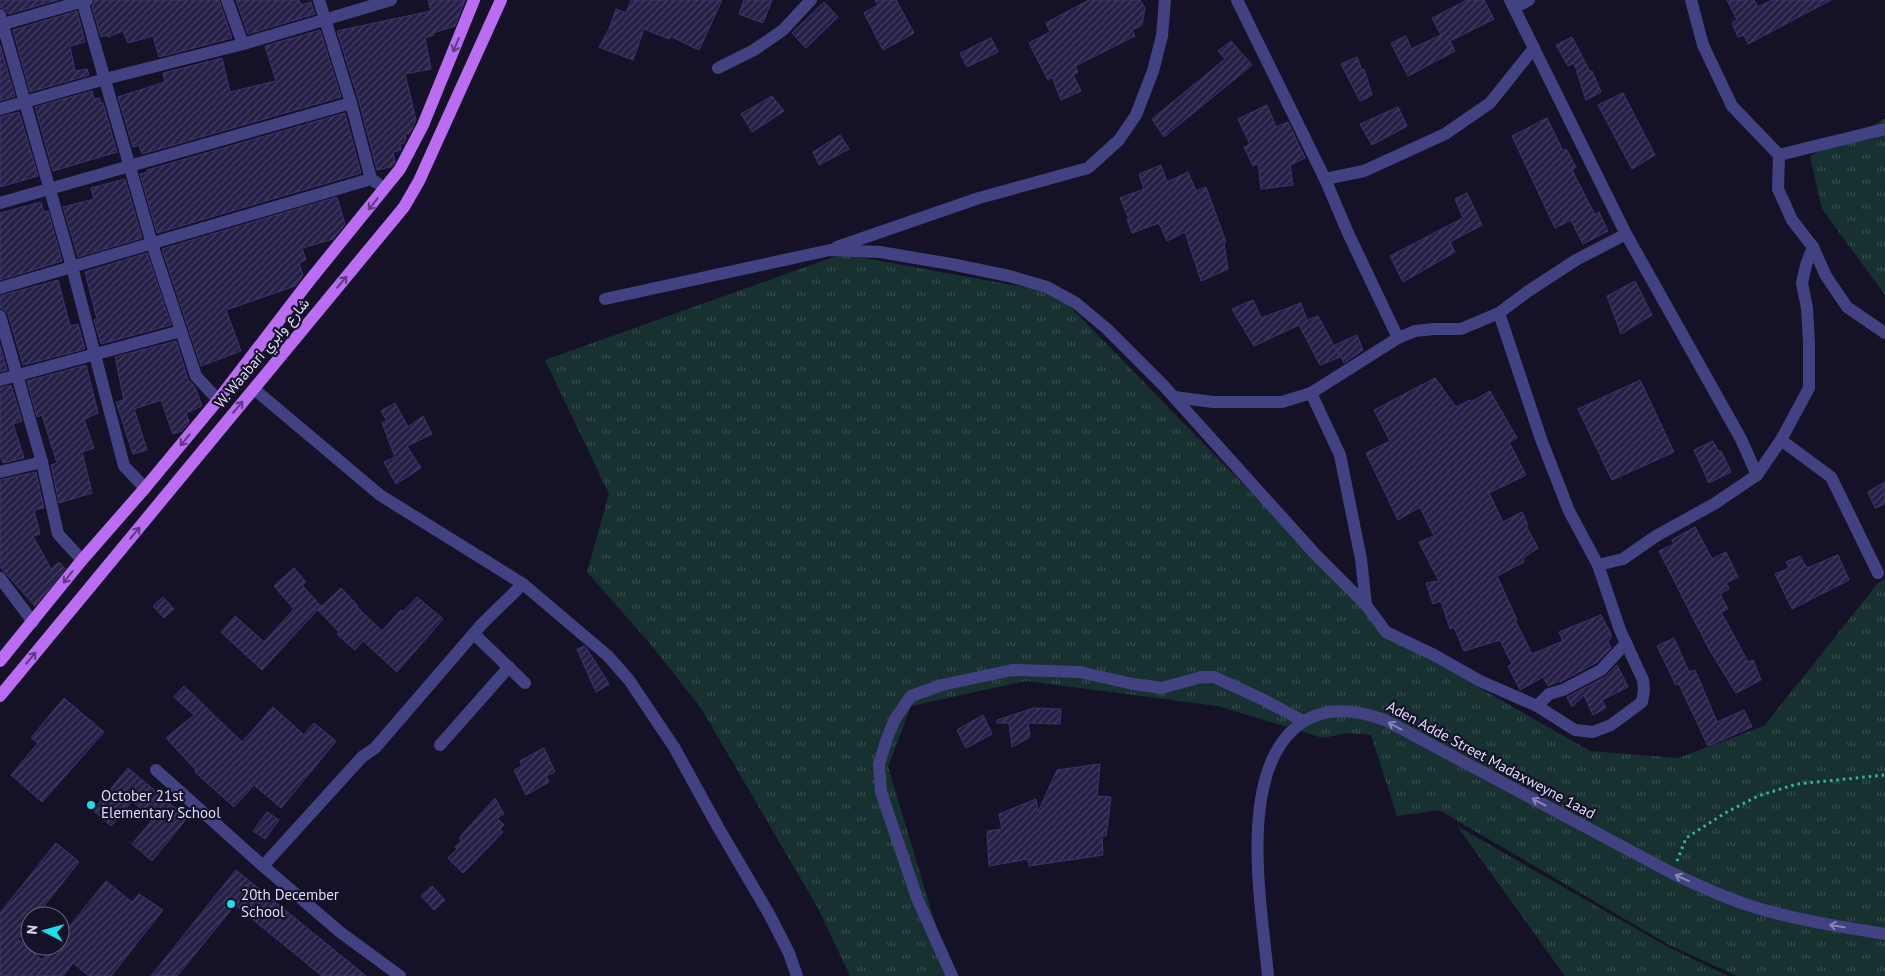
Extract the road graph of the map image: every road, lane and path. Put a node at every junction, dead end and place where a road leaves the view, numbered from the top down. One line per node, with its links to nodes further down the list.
1 (84, 0): 14 (street); 18 (street)
2 (227, 0): 15 (street)
3 (319, 0): 13 (street)
4 (391, 0): 13 (street)
5 (474, 0): 28 (main road, W. Waabari شارع وابري, one-way to 28)
6 (501, 0): 45 (main road, W. Waabari شارع وابري, one-way to 6)
7 (811, 0): 17 (street)
8 (1165, 0): 33 (street)
9 (1237, 0): 26 (street)
10 (1529, 0): 12 (street)
11 (1691, 0): 23 (street)
12 (1512, 4): 16 (street)
13 (324, 20): 15 (street); 20 (street)
14 (1, 22): 19 (street)
15 (243, 44): 18 (street)
16 (1534, 48): 26 (street); 30 (street)
17 (718, 68)
18 (104, 78): 19 (street); 24 (street)
19 (24, 102): 21 (street); 27 (street)
20 (351, 103): 24 (street); 25 (street)
21 (0, 109)
22 (1885, 129): 23 (street)
23 (1778, 155): 32 (street)
24 (129, 166): 27 (street); 31 (street)
25 (371, 179): 28 (street); 31 (street)
26 (1325, 179): 41 (street)
27 (49, 189): 29 (street); 34 (street)
28 (385, 189): 48 (main road, W. Waabari شارع وابري, one-way to 48)
29 (0, 203)
30 (1626, 234): 37 (street); 52 (street)
31 (152, 244): 34 (street); 39 (street)
32 (1813, 247): 40 (street); 49 (street)
33 (830, 250): 36 (street); 47 (street)
34 (72, 267): 35 (street); 42 (street)
35 (0, 288)
36 (605, 299)
37 (1499, 313): 41 (street); 55 (street)
38 (0, 316): 43 (street)
39 (181, 331): 42 (street); 48 (street)
40 (1885, 334)
41 (1398, 338): 46 (street)
42 (95, 354): 43 (street); 53 (street)
43 (16, 375): 44 (street); 50 (street)
44 (0, 380)
45 (254, 389): 58 (street); 66 (main road, W. Waabari شارع وابري, one-way to 45)
46 (1311, 393): 47 (street); 59 (street)
47 (1174, 397): 59 (street)
48 (218, 400): 53 (main road, W. Waabari شارع وابري, one-way to 53)
49 (1780, 440): 52 (street); 56 (street)
50 (42, 462): 51 (street); 54 (street)
51 (0, 472)
52 (1757, 475): 55 (street)
53 (145, 488): 54 (main road, W. Waabari شارع وابري)
54 (82, 560): 60 (main road, W. Waabari شارع وابري, one-way to 60)
55 (1598, 565): 62 (street)
56 (1878, 572)
57 (0, 578): 60 (street)
58 (523, 584): 61 (street); 76 (street)
59 (1366, 605): 67 (street)
60 (32, 622): 63 (main road, W. Waabari شارع وابري)
61 (474, 634): 64 (street); 72 (street)
62 (1626, 643): 67 (street); 67 (street)
63 (0, 661)
64 (509, 667): 65 (street); 69 (street)
65 (525, 683)
66 (0, 696)
67 (1537, 706)
68 (1303, 721): 73 (street, Aden Adde Street Madaxweyne 1aad, one-way to 68); 77 (street); 78 (street, Aden Adde Street Madaxweyne 1aad)
69 (440, 745)
70 (156, 770): 72 (street)
71 (1885, 775): 73 (path)
72 (263, 866): 75 (street)
73 (1672, 873): 74 (street, Aden Adde Street Madaxweyne 1aad, one-way to 73)
74 (1885, 934)
75 (400, 976)
76 (797, 976)
77 (952, 976)
78 (1268, 976)

